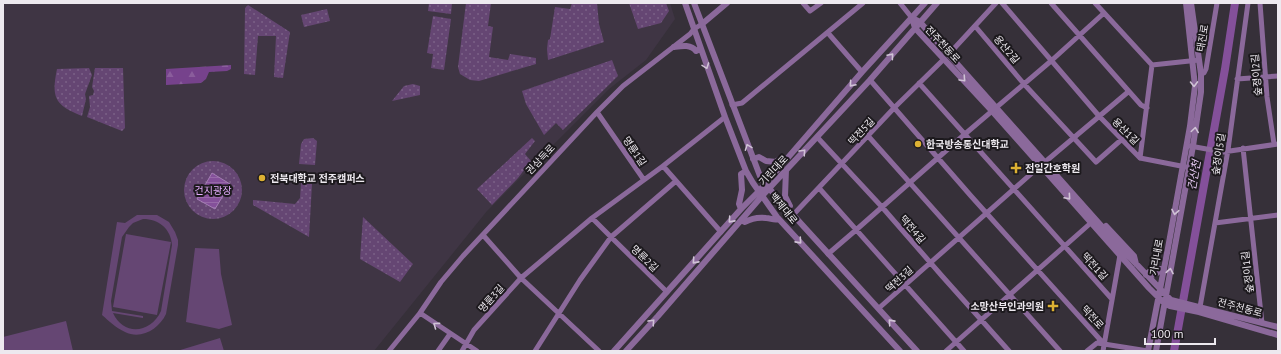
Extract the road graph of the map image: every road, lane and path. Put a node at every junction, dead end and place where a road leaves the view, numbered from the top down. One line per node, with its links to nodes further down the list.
1 (685, 3): 25 (street, 백제대로)
2 (694, 3): 22 (street, 백제대로)
3 (727, 3): 22 (street, 권삼득로)
4 (803, 3): 5 (street)
5 (821, 3)
6 (863, 3): 26 (street)
7 (900, 3): 20 (street)
8 (925, 3): 20 (street, 기린대로)
9 (937, 3): 21 (street, 기린대로)
10 (996, 3): 23 (street)
11 (1002, 3): 33 (street)
12 (1051, 3): 27 (street)
13 (1095, 3): 19 (street)
14 (1186, 3): 32 (street, 가리내로)
15 (1191, 3): 32 (street, 가리내로)
16 (1217, 3): 36 (street, 태진로)
17 (1248, 3): 39 (street, 숲정이5길)
18 (1260, 3): 38 (street, 숲정이2길)
19 (1104, 13): 27 (street); 34 (street)
20 (912, 18): 21 (street, 전주천동로); 24 (street, 전주천동로); 35 (street, 기린대로)
21 (920, 22): 24 (street, 기린대로); 30 (street, 전주천동로)
22 (702, 24): 25 (street, 권삼득로); 44 (street, 백제대로)
23 (975, 26): 30 (street); 42 (street, 용산2길)
24 (915, 28): 31 (street, 전주천동로); 40 (street, 기린대로, one-way to 24)
25 (694, 29): 28 (street, 권삼득로); 29 (street, 백제대로)
26 (828, 33): 35 (street); 44 (street)
27 (1079, 35): 33 (street); 43 (street)
28 (674, 48): 29 (street); 48 (street, 권삼득로)
29 (700, 49): 50 (street, 백제대로, one-way to 50)
30 (949, 54): 47 (street, 전주천동로)
31 (944, 59): 41 (street, 떡전5길); 47 (street, 전주천동로, one-way to 47)
32 (1196, 60): 34 (street); 36 (street, 가리내로); 57 (street, 가리내로, one-way to 57)
33 (1051, 61): 42 (street); 49 (street, 용산1길)
34 (1152, 65): 46 (street)
35 (862, 72): 63 (street, 기린대로, one-way to 63)
36 (1201, 74): 57 (street, 가리내로, one-way to 36)
37 (1278, 76): 38 (street)
38 (1266, 77): 39 (street); 56 (street, 숲정이2길)
39 (1237, 78): 59 (street, 숲정이5길)
40 (870, 80): 45 (street); 53 (street, 기린대로)
41 (919, 83): 45 (street, 떡전5길); 51 (street)
42 (1024, 84): 47 (street); 54 (street, 용산2길)
43 (1128, 92): 46 (street); 49 (street, 용산1길)
44 (732, 106): 62 (street, 백제대로, one-way to 44)
45 (895, 107): 52 (street, 떡전5길); 60 (street)
46 (1147, 108): 61 (street)
47 (994, 109): 51 (street); 65 (street, 전주천동로)
48 (597, 112): 70 (street, 명륜1길); 92 (street, 권삼득로)
49 (1099, 116): 54 (street, 용산1길); 55 (street, 용산1길)
50 (725, 117): 66 (street, 명륜1길); 69 (street, 백제대로)
51 (965, 134): 60 (street); 75 (street)
52 (868, 136): 64 (street, 떡전5길); 72 (street)
53 (817, 137): 64 (street, 떡전4길); 68 (street, 기린대로, one-way to 53)
54 (1074, 138): 55 (street); 65 (street, 용산1길)
55 (1121, 140): 61 (street, 용산1길)
56 (1276, 144): 58 (street, 숲정이2길)
57 (1192, 146): 59 (street, 숲정이2길); 67 (street, 가리내로)
58 (1243, 148): 59 (street, 숲정이2길); 86 (street)
59 (1225, 151): 89 (street, 숲정이5길)
60 (939, 158): 72 (street); 81 (street)
61 (1140, 158): 67 (street)
62 (753, 159): 63 (street); 73 (street, 백제대로)
63 (785, 160): 73 (street, 기린대로)
64 (842, 164): 74 (street, 떡전5길); 78 (street, 떡전4길)
65 (1043, 164): 75 (street, 떡전3길); 77 (street, 전주천동로); 88 (street, 전주천동로, one-way to 88)
66 (663, 166): 70 (street, 명륜1길); 71 (street, 명륜1길)
67 (1186, 166): 101 (street, 가리내로, one-way to 101); 110 (street, 가리내로, one-way to 67)
68 (786, 170): 73 (street, 기린대로); 79 (street)
69 (746, 171): 76 (street, 백제대로); 80 (street)
70 (644, 180): 84 (street)
71 (676, 181): 91 (street, 명륜1길); 93 (street)
72 (910, 182): 78 (street); 94 (street)
73 (767, 186): 76 (street, 기린대로); 79 (street, 백제대로)
74 (819, 188): 82 (street, 떡전5길); 90 (street)
75 (1014, 189): 81 (street, 떡전3길); 95 (street)
76 (760, 194): 80 (street, 기린대로); 85 (street, 백제대로); 87 (street, 기린대로)
77 (1082, 204): 88 (street, 전주천동로); 99 (street)
78 (882, 207): 90 (street); 98 (street, 떡전4길)
79 (787, 209): 82 (street, 백제대로)
80 (741, 210): 91 (street, 기린대로, one-way to 91)
81 (987, 212): 94 (street, 떡전3길); 100 (street, 떡전로)
82 (793, 215): 96 (street, 백제대로)
83 (1278, 215): 86 (street)
84 (592, 218): 93 (street, 명륜2길); 103 (street, 명륜3길)
85 (779, 219): 87 (street); 131 (street, 백제대로, one-way to 131)
86 (1251, 219): 89 (street); 116 (street, 숲정이1길)
87 (741, 220): 130 (street, 기린대로, one-way to 87)
88 (1093, 221): 95 (street); 97 (street, 전주천동로); 99 (street, 전주천동로)
89 (1215, 223): 112 (street, 숲정이5길)
90 (856, 230): 96 (street); 104 (street)
91 (721, 232): 106 (street, 기린대로, one-way to 106)
92 (483, 235): 103 (street); 113 (street, 권삼득로)
93 (611, 237): 106 (street, 명륜2길); 114 (street)
94 (959, 238): 98 (street, 떡전3길); 107 (street)
95 (1064, 245): 100 (street); 109 (street, 떡전1길)
96 (828, 254): 111 (street, 백제대로)
97 (1120, 255): 108 (street, 전주천동로); 109 (street, 떡전1길)
98 (930, 263): 104 (street, 떡전3길); 115 (street)
99 (1136, 265): 102 (street, 전주천동로)
100 (1039, 270): 107 (street); 122 (street, 떡전로)
101 (1164, 270): 102 (street); 105 (street, 가리내로)
102 (1146, 275): 105 (street, 전주천동로)
103 (521, 278): 114 (street); 121 (street, 명륜3길)
104 (905, 285): 111 (street, 떡전3길); 120 (street)
105 (1160, 290): 108 (street, 가리내로); 110 (street, 전주천동로)
106 (667, 292): 129 (street, 기린대로)
107 (1010, 295): 115 (street); 136 (street)
108 (1158, 297): 110 (street, 전주천동로); 139 (street, 가리내로)
109 (1112, 298): 122 (street, 떡전1길)
110 (1168, 301): 112 (street); 140 (street, 가리내로)
111 (879, 308): 132 (street, 백제대로, one-way to 111)
112 (1199, 308): 116 (street, 전주천동로); 119 (street, 전주천동로)
113 (420, 313): 118 (street, one-way to 113); 123 (street, 권삼득로)
114 (558, 313): 127 (street); 128 (street)
115 (982, 320): 120 (street); 135 (street)
116 (1262, 323): 117 (street, 전주천동로)
117 (1278, 327)
118 (450, 334): 121 (street); 124 (street)
119 (1278, 335)
120 (956, 342): 133 (street); 134 (street)
121 (466, 344): 125 (street, 명륜3길); 126 (street)
122 (1104, 344): 137 (street); 138 (street, 떡전1길); 139 (street, 떡전로)
123 (389, 351)
124 (438, 351)
125 (462, 351)
126 (476, 351)
127 (535, 351)
128 (599, 351)
129 (614, 351)
130 (626, 351)
131 (900, 351)
132 (917, 351)
133 (946, 351)
134 (964, 351)
135 (1010, 351)
136 (1060, 351)
137 (1087, 351)
138 (1103, 351)
139 (1148, 351)
140 (1156, 351)

